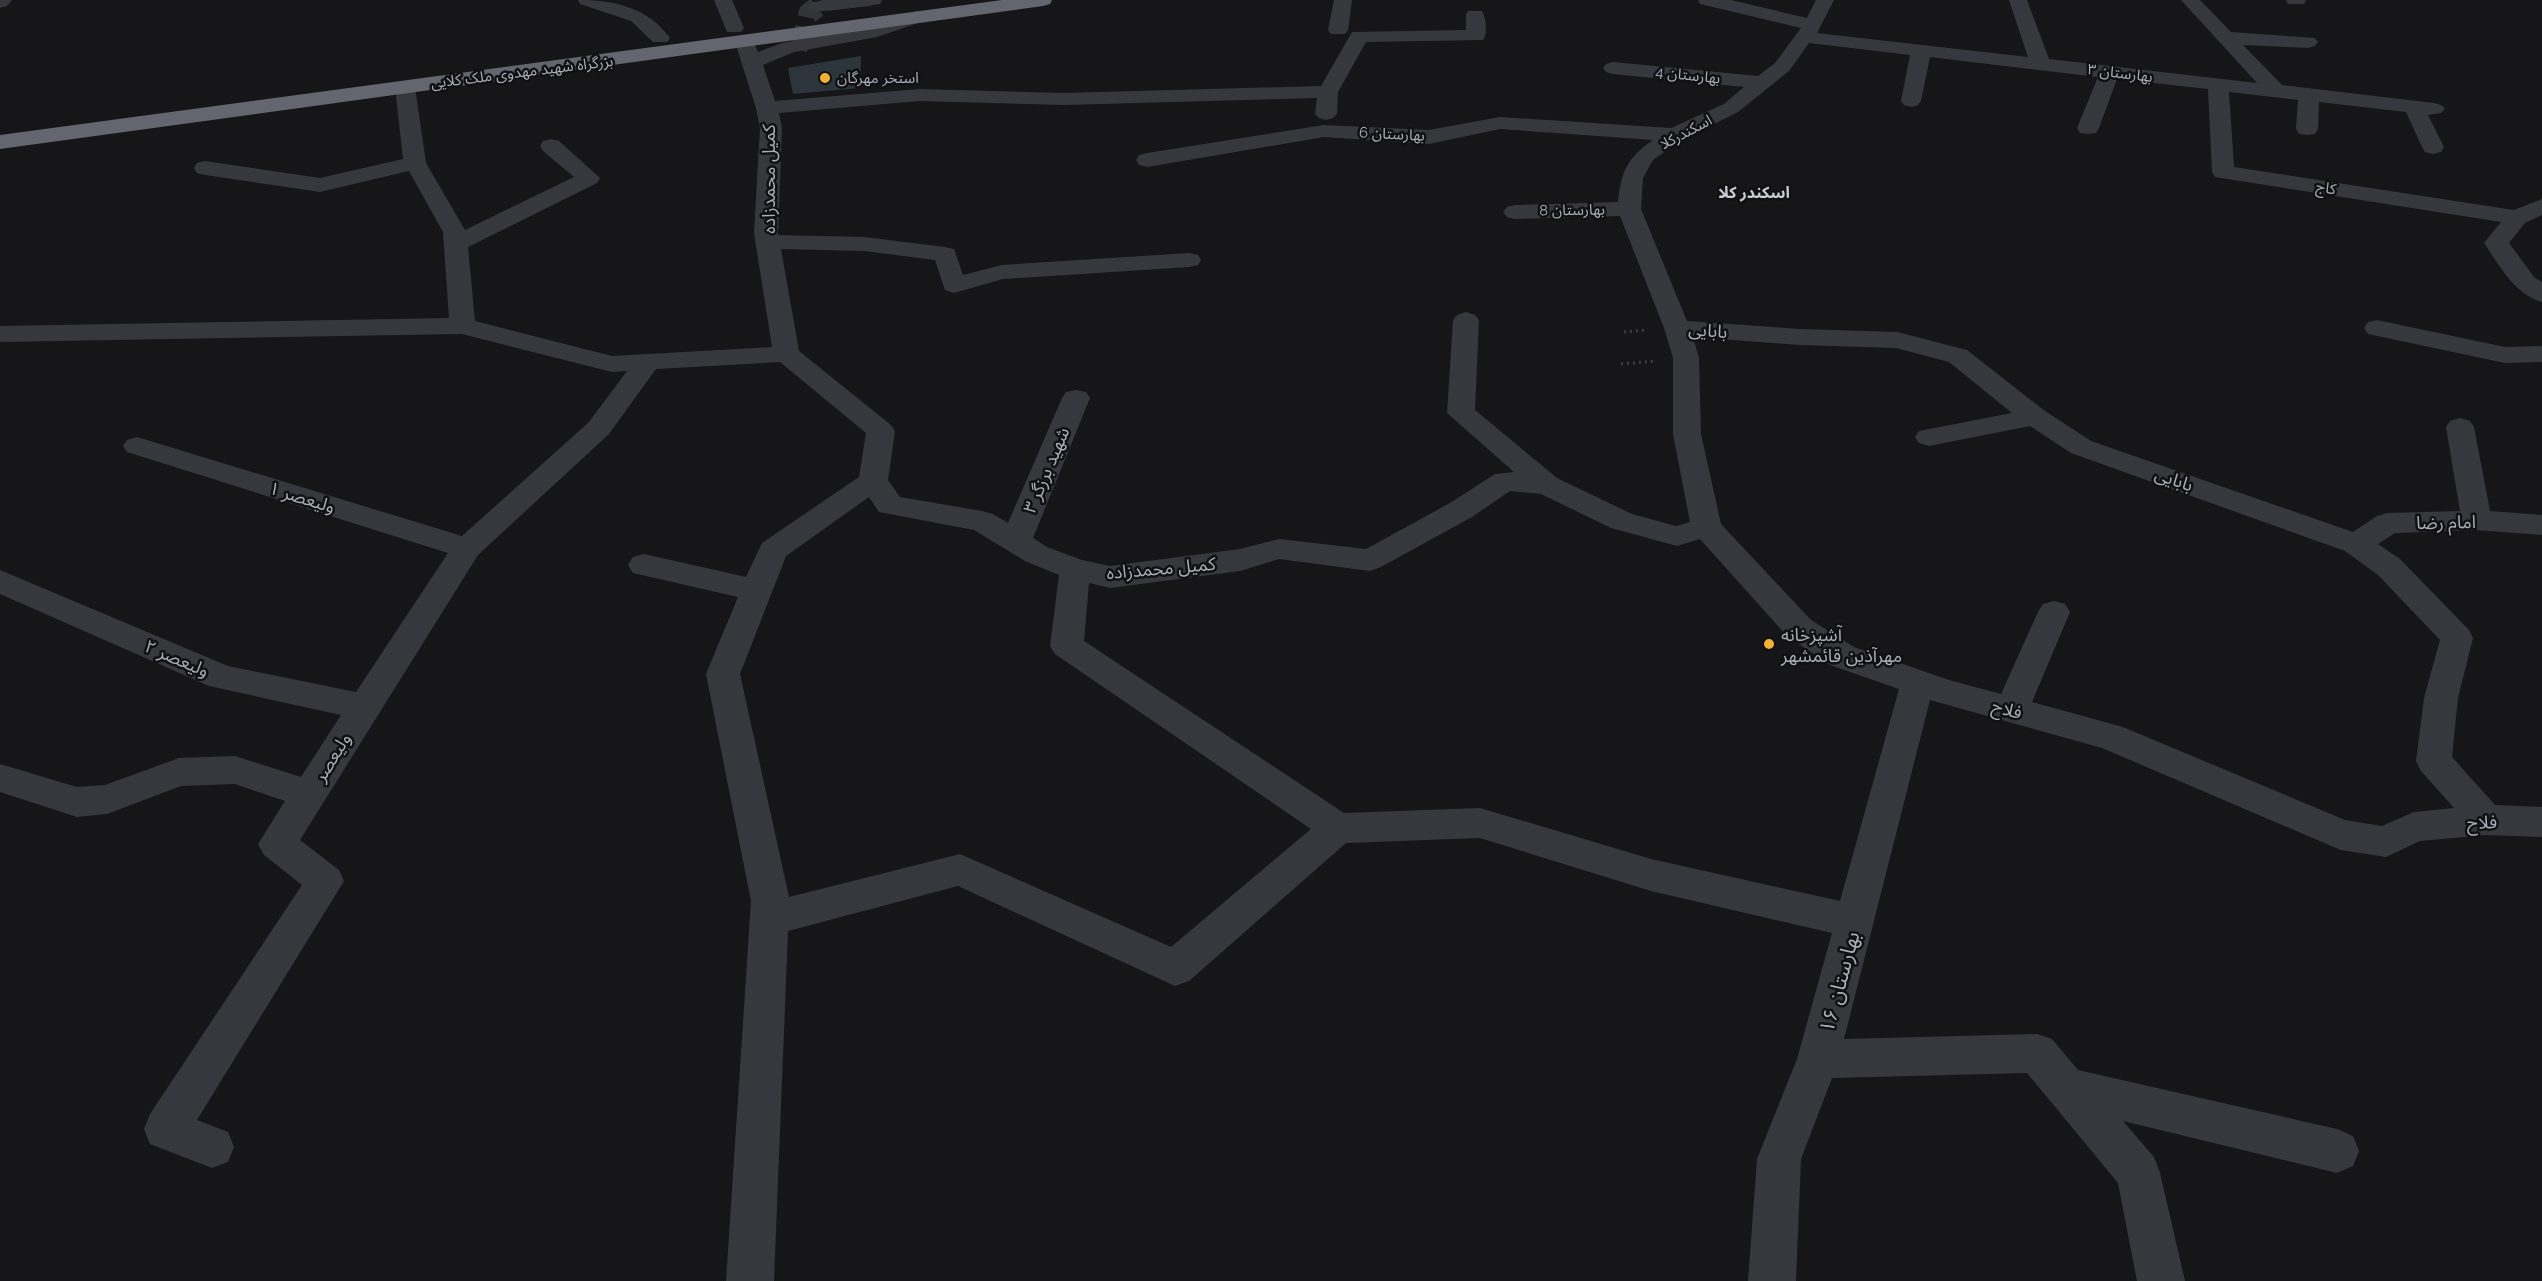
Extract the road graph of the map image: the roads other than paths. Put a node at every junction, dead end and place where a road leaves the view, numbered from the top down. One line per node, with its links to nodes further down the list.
1 (587, 0): 17 (street)
2 (723, 0): 20 (street, کمیل محمدزاده)
3 (873, 0): 12 (street)
4 (886, 0): 13 (street)
5 (941, 0): 13 (highway, بزرگراه شهید مهدوی ملک کلایی)
6 (1043, 0): 13 (highway, بزرگراه شهید مهدوی ملک کلایی)
7 (1343, 0): 15 (street)
8 (1707, 0): 16 (street, بهارستان ۳)
9 (1825, 0): 16 (street, اسکندرکلا)
10 (2019, 0): 22 (street)
11 (2190, 0): 18 (street)
12 (817, 7)
13 (916, 7): 20 (highway, بزرگراه شهید مهدوی ملک کلایی)
14 (1475, 15): 28 (street)
15 (1338, 30)
16 (1809, 31): 21 (street, بهارستان ۳); 25 (street, اسکندرکلا)
17 (660, 38): 20 (highway, بزرگراه شهید مهدوی ملک کلایی); 33 (highway, بزرگراه شهید مهدوی ملک کلایی)
18 (2226, 38): 19 (street); 29 (street)
19 (2308, 42)
20 (744, 44): 27 (highway, بزرگراه شهید مهدوی ملک کلایی); 32 (street, کمیل محمدزاده)
21 (1921, 50): 22 (street, بهارستان ۳); 31 (street)
22 (2041, 64): 24 (street, بهارستان ۳)
23 (1613, 68): 25 (street, بهارستان 4)
24 (2110, 72): 26 (street, بهارستان ۳); 34 (street)
25 (1762, 82): 37 (street, اسکندرکلا)
26 (2218, 84): 29 (street, بهارستان ۳); 47 (street, کاج)
27 (405, 87): 38 (highway, بزرگراه شهید مهدوی ملک کلایی); 42 (street)
28 (1329, 92): 32 (street); 36 (street)
29 (2277, 92): 30 (street, بهارستان ۳)
30 (2310, 96): 35 (street); 40 (street, بهارستان ۳)
31 (1911, 101)
32 (767, 108): 48 (street, کمیل محمدزاده)
33 (0, 126)
34 (2088, 128)
35 (2307, 129)
36 (1324, 131): 37 (street, بهارستان 6); 41 (street, بهارستان 6)
37 (1674, 135): 45 (street, اسکندرکلا)
38 (0, 142)
39 (551, 146): 49 (street)
40 (2433, 147)
41 (1147, 160)
42 (415, 163): 43 (street); 49 (street)
43 (205, 168)
44 (2542, 206): 47 (street)
45 (1629, 209): 46 (street, بهارستان 8); 54 (street, اسکندرکلا)
46 (1515, 212)
47 (2517, 218): 51 (street)
48 (768, 242): 50 (street); 57 (street, کمیل محمدزاده)
49 (455, 244): 53 (street)
50 (1189, 260)
51 (2542, 294)
52 (1467, 320): 66 (street)
53 (462, 326): 56 (street); 59 (street)
54 (1677, 328): 61 (street, بابایی); 69 (street)
55 (2377, 328): 58 (street)
56 (0, 334)
57 (786, 354): 59 (street); 65 (street)
58 (2542, 354)
59 (648, 362): 72 (street, ولیعصر)
60 (1076, 398): 70 (street, شهید برزگر ۳)
61 (2035, 417): 63 (street); 71 (street, بابایی)
62 (2460, 427): 67 (street)
63 (1929, 437)
64 (137, 446): 72 (street, ولیعصر ۱)
65 (873, 481): 70 (street, کمیل محمدزاده); 76 (street)
66 (1547, 485): 69 (street); 74 (street, کمیل محمدزاده)
67 (2475, 520): 68 (street, امام رضا); 71 (street, امام رضا)
68 (2542, 525)
69 (1706, 527): 78 (street, فلاح)
70 (1016, 542): 74 (street, کمیل محمدزاده)
71 (2356, 544): 83 (street, بابایی)
72 (467, 548): 79 (street, ولیعصر)
73 (644, 565): 76 (street)
74 (1075, 569): 85 (street)
75 (0, 581): 79 (street, ولیعصر ۲)
76 (757, 590): 86 (street)
77 (2054, 612): 80 (street)
78 (1918, 682): 80 (street, فلاح); 87 (street, بهارستان ۱۶)
79 (364, 707): 82 (street, ولیعصر)
80 (2011, 710): 83 (street, فلاح)
81 (0, 778): 82 (street)
82 (309, 794): 90 (street, ولیعصر)
83 (2486, 820): 84 (street, فلاح)
84 (2542, 822)
85 (1338, 828): 86 (street); 87 (street)
86 (769, 919): 92 (street)
87 (1855, 921): 88 (street, بهارستان ۱۶)
88 (1818, 1059): 89 (street); 93 (street, بهارستان ۱۶)
89 (2066, 1087): 91 (street); 94 (street)
90 (212, 1148)
91 (2337, 1151)
92 (750, 1281)
93 (1772, 1281)
94 (2161, 1281)

